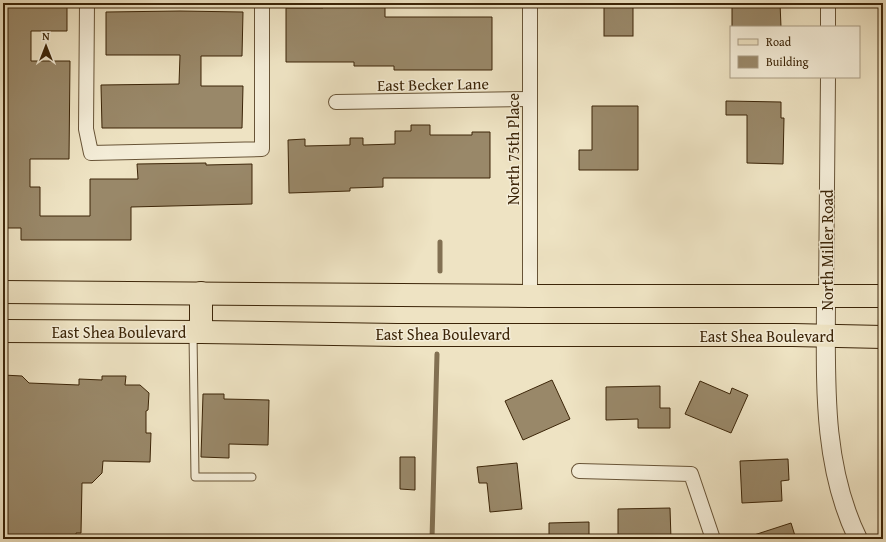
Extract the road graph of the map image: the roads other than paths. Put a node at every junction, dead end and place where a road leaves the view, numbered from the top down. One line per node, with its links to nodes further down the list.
1 (87, 3): 2 (street)
2 (262, 3)
3 (530, 3): 7 (street, North 75th Place)
4 (828, 3): 5 (street)
5 (828, 26)
6 (828, 78): 11 (street, North Miller Road)
7 (530, 99): 8 (street, East Becker Lane); 12 (street, North 75th Place)
8 (336, 102)
9 (3, 292): 10 (main road)
10 (201, 294): 12 (main road); 15 (main road)
11 (826, 295): 12 (main road); 13 (main road); 16 (street, North Miller Road)
12 (530, 296)
13 (883, 296)
14 (3, 331): 15 (main road, East Shea Boulevard)
15 (197, 332): 16 (main road, East Shea Boulevard); 19 (lane)
16 (826, 336): 17 (main road, East Shea Boulevard); 21 (street, North Miller Road)
17 (883, 337)
18 (579, 471): 20 (street)
19 (252, 477)
20 (713, 539)
21 (858, 539)

